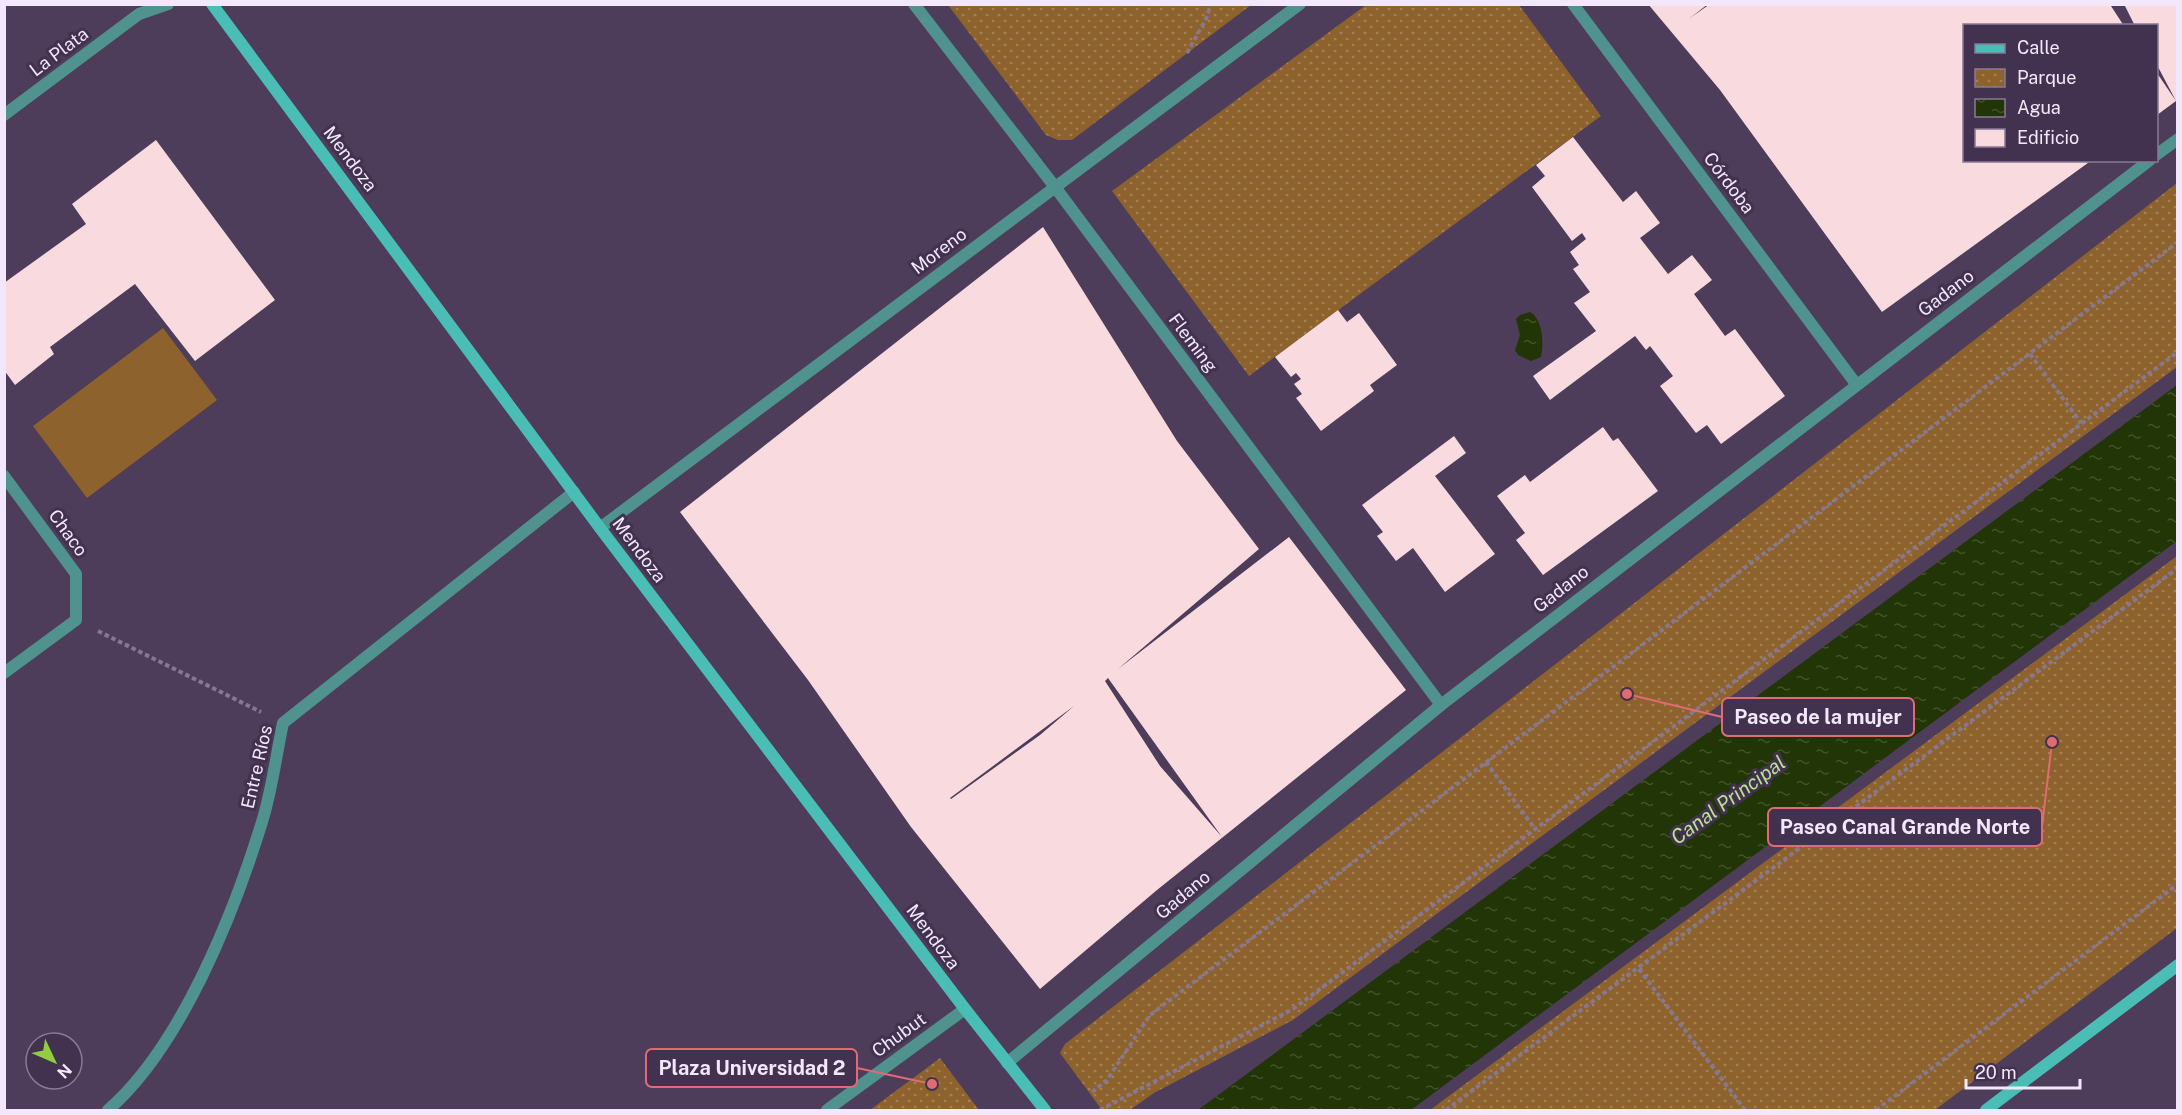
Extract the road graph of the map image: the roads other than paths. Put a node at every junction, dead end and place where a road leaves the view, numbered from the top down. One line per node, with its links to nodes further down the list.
1 (168, 4): 6 (street, La Plata)
2 (213, 4): 13 (main road, Mendoza)
3 (914, 4): 10 (street, Fleming)
4 (1300, 4): 10 (street, Moreno)
5 (1573, 4): 11 (street, Córdoba)
6 (4, 115)
7 (2178, 139): 8 (street)
8 (2158, 154)
9 (2147, 162): 11 (street, Gadano)
10 (1055, 187): 14 (street, Moreno); 16 (street, Fleming)
11 (1856, 384): 16 (street, Gadano)
12 (4, 476): 15 (street, Chaco)
13 (574, 492): 14 (main road, Mendoza); 20 (street, Entre Ríos)
14 (600, 528): 18 (main road, Mendoza)
15 (4, 673)
16 (1442, 705): 19 (street, Gadano)
17 (2178, 965): 23 (main road)
18 (964, 1009): 19 (main road, Mendoza); 21 (street, Chubut)
19 (1007, 1063): 22 (main road, Mendoza)
20 (108, 1110)
21 (827, 1110)
22 (1045, 1110)
23 (1986, 1110)

